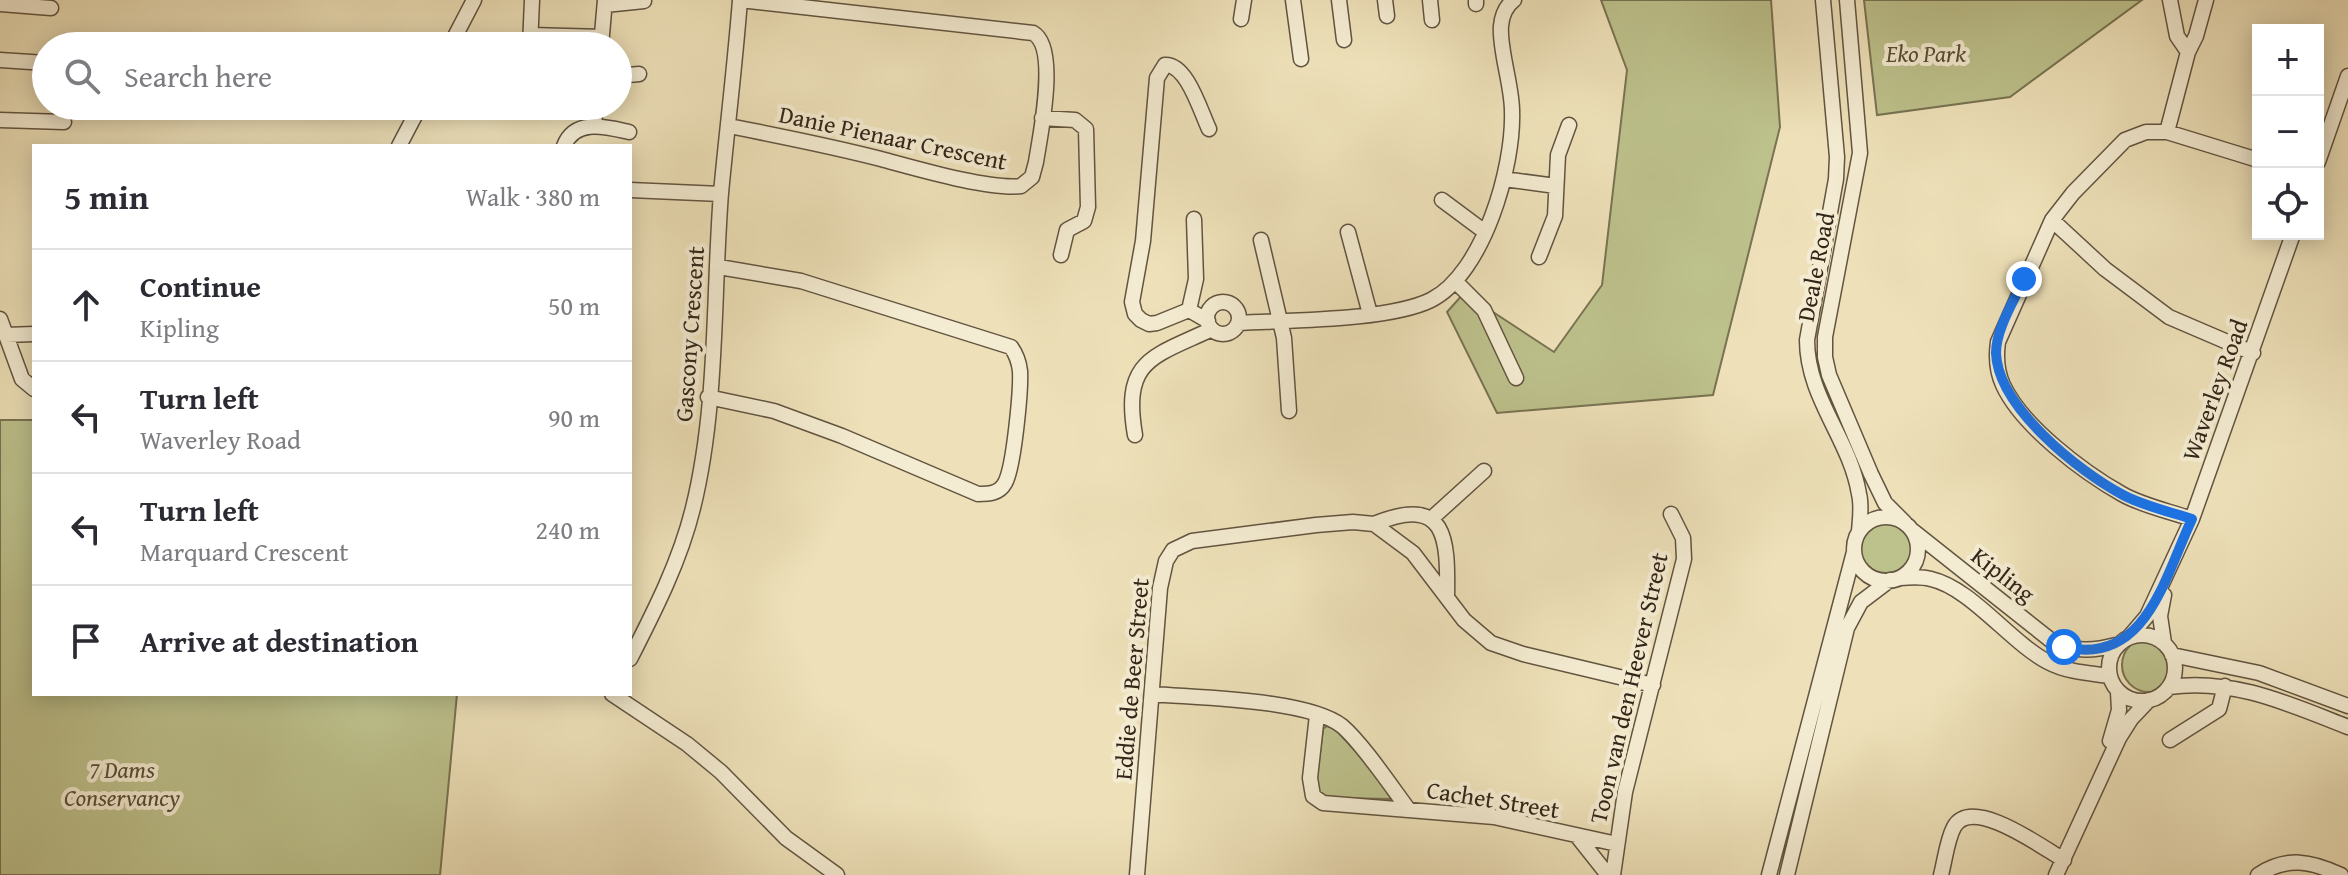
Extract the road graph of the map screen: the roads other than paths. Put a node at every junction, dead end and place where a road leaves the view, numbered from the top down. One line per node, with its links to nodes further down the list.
1 (474, 0): 21 (street)
2 (532, 0): 22 (street)
3 (740, 0): 34 (street, Danie Pienaar Crescent); 41 (street, Gascony Crescent)
4 (1244, 0): 19 (street)
5 (1293, 0): 28 (street)
6 (1339, 0): 24 (street)
7 (1385, 0): 18 (street)
8 (1430, 0): 20 (street)
9 (1823, 0): 26 (street, Deale Road)
10 (1847, 0): 25 (street, Deale Road)
11 (2170, 0): 27 (street)
12 (2206, 0): 27 (street)
13 (644, 1): 14 (street)
14 (605, 2): 23 (street)
15 (0, 4): 17 (street)
16 (1509, 6): 49 (street)
17 (51, 8)
18 (1387, 16)
19 (1241, 19)
20 (1432, 20)
21 (457, 32)
22 (530, 32)
23 (602, 32)
24 (1344, 40)
25 (1852, 49): 26 (street); 83 (street, Deale Road)
26 (1827, 51): 84 (street, Deale Road)
27 (2188, 52): 44 (street)
28 (1301, 59)
29 (0, 60): 30 (street)
30 (32, 62)
31 (639, 74): 32 (street)
32 (632, 75)
33 (2348, 76): 47 (street)
34 (1042, 118): 41 (street, Danie Pienaar Crescent); 60 (street)
35 (0, 120): 38 (street)
36 (413, 120): 45 (street)
37 (594, 120): 39 (street)
38 (64, 122)
39 (594, 124): 43 (street); 46 (street)
40 (1569, 125): 50 (street)
41 (729, 126): 52 (street, Gascony Crescent)
42 (1209, 129): 64 (street)
43 (629, 132)
44 (2167, 132): 48 (street); 55 (street)
45 (400, 144)
46 (565, 144)
47 (2324, 145)
48 (2252, 158)
49 (1504, 179): 50 (street); 57 (street)
50 (1556, 186): 61 (street)
51 (632, 190): 52 (street)
52 (721, 194): 62 (street, Gascony Crescent)
53 (1442, 200): 57 (street)
54 (1194, 219): 64 (street)
55 (2052, 220): 72 (street); 81 (street)
56 (1348, 232): 65 (street)
57 (1485, 232): 63 (street)
58 (1261, 240): 67 (street)
59 (2291, 240): 72 (street, Waverley Road)
60 (1061, 255)
61 (1539, 257)
62 (719, 267): 75 (street, Gascony Crescent); 75 (street)
63 (1455, 281): 65 (street); 73 (street)
64 (1189, 310): 69 (street)
65 (1370, 314): 67 (street)
66 (0, 319): 71 (street)
67 (1280, 321): 68 (street); 76 (street)
68 (1238, 323): 69 (street); 69 (street)
69 (1210, 325): 77 (street)
70 (32, 334): 71 (street)
71 (6, 335): 74 (street)
72 (2253, 353): 81 (street, Waverley Road)
73 (1516, 378)
74 (32, 387)
75 (708, 397): 92 (street, Gascony Crescent)
76 (1289, 411)
77 (1135, 435)
78 (1484, 471): 80 (street)
79 (1671, 514): 94 (street, Toon van den Heever Street)
80 (1431, 519): 82 (street); 88 (street)
81 (2192, 519): 86 (street, Waverley Road)
82 (1374, 524): 88 (street); 98 (street, Eddie de Beer Street)
83 (1909, 527): 84 (street); 87 (street); 90 (street, Kipling)
84 (1859, 531): 85 (street)
85 (1854, 552): 87 (street); 113 (street)
86 (2173, 559): 89 (street, Waverley Road); 91 (street, Waverley Road)
87 (1895, 579): 93 (street, Kipling); 114 (street)
88 (1447, 597): 94 (street)
89 (2130, 636): 90 (street); 91 (street)
90 (2116, 645): 93 (street)
91 (2168, 649): 96 (street); 101 (street)
92 (632, 655)
93 (2109, 676): 97 (street)
94 (1653, 685): 108 (street, Toon van den Heever Street)
95 (2225, 686): 96 (street); 103 (street); 104 (street)
96 (2169, 687): 100 (street)
97 (2118, 692): 100 (street); 105 (street)
98 (1153, 694): 102 (street, Cachet Street); 111 (street, Eddie de Beer Street)
99 (615, 696): 110 (street)
100 (2149, 700): 105 (street)
101 (2348, 706)
102 (1317, 715): 106 (street, Cachet Street); 106 (street, Cachet Street)
103 (2348, 727)
104 (2170, 740)
105 (2100, 780): 109 (street)
106 (1408, 809): 107 (street, Cachet Street)
107 (1577, 836): 108 (street, Cachet Street); 112 (street)
108 (1617, 844): 112 (street, Toon van den Heever Street)
109 (2064, 860): 115 (street); 116 (street)
110 (837, 875)
111 (1137, 875)
112 (1610, 875)
113 (1769, 875)
114 (1787, 875)
115 (1941, 875)
116 (2056, 875)
117 (2258, 875): 118 (street)
118 (2341, 875)

